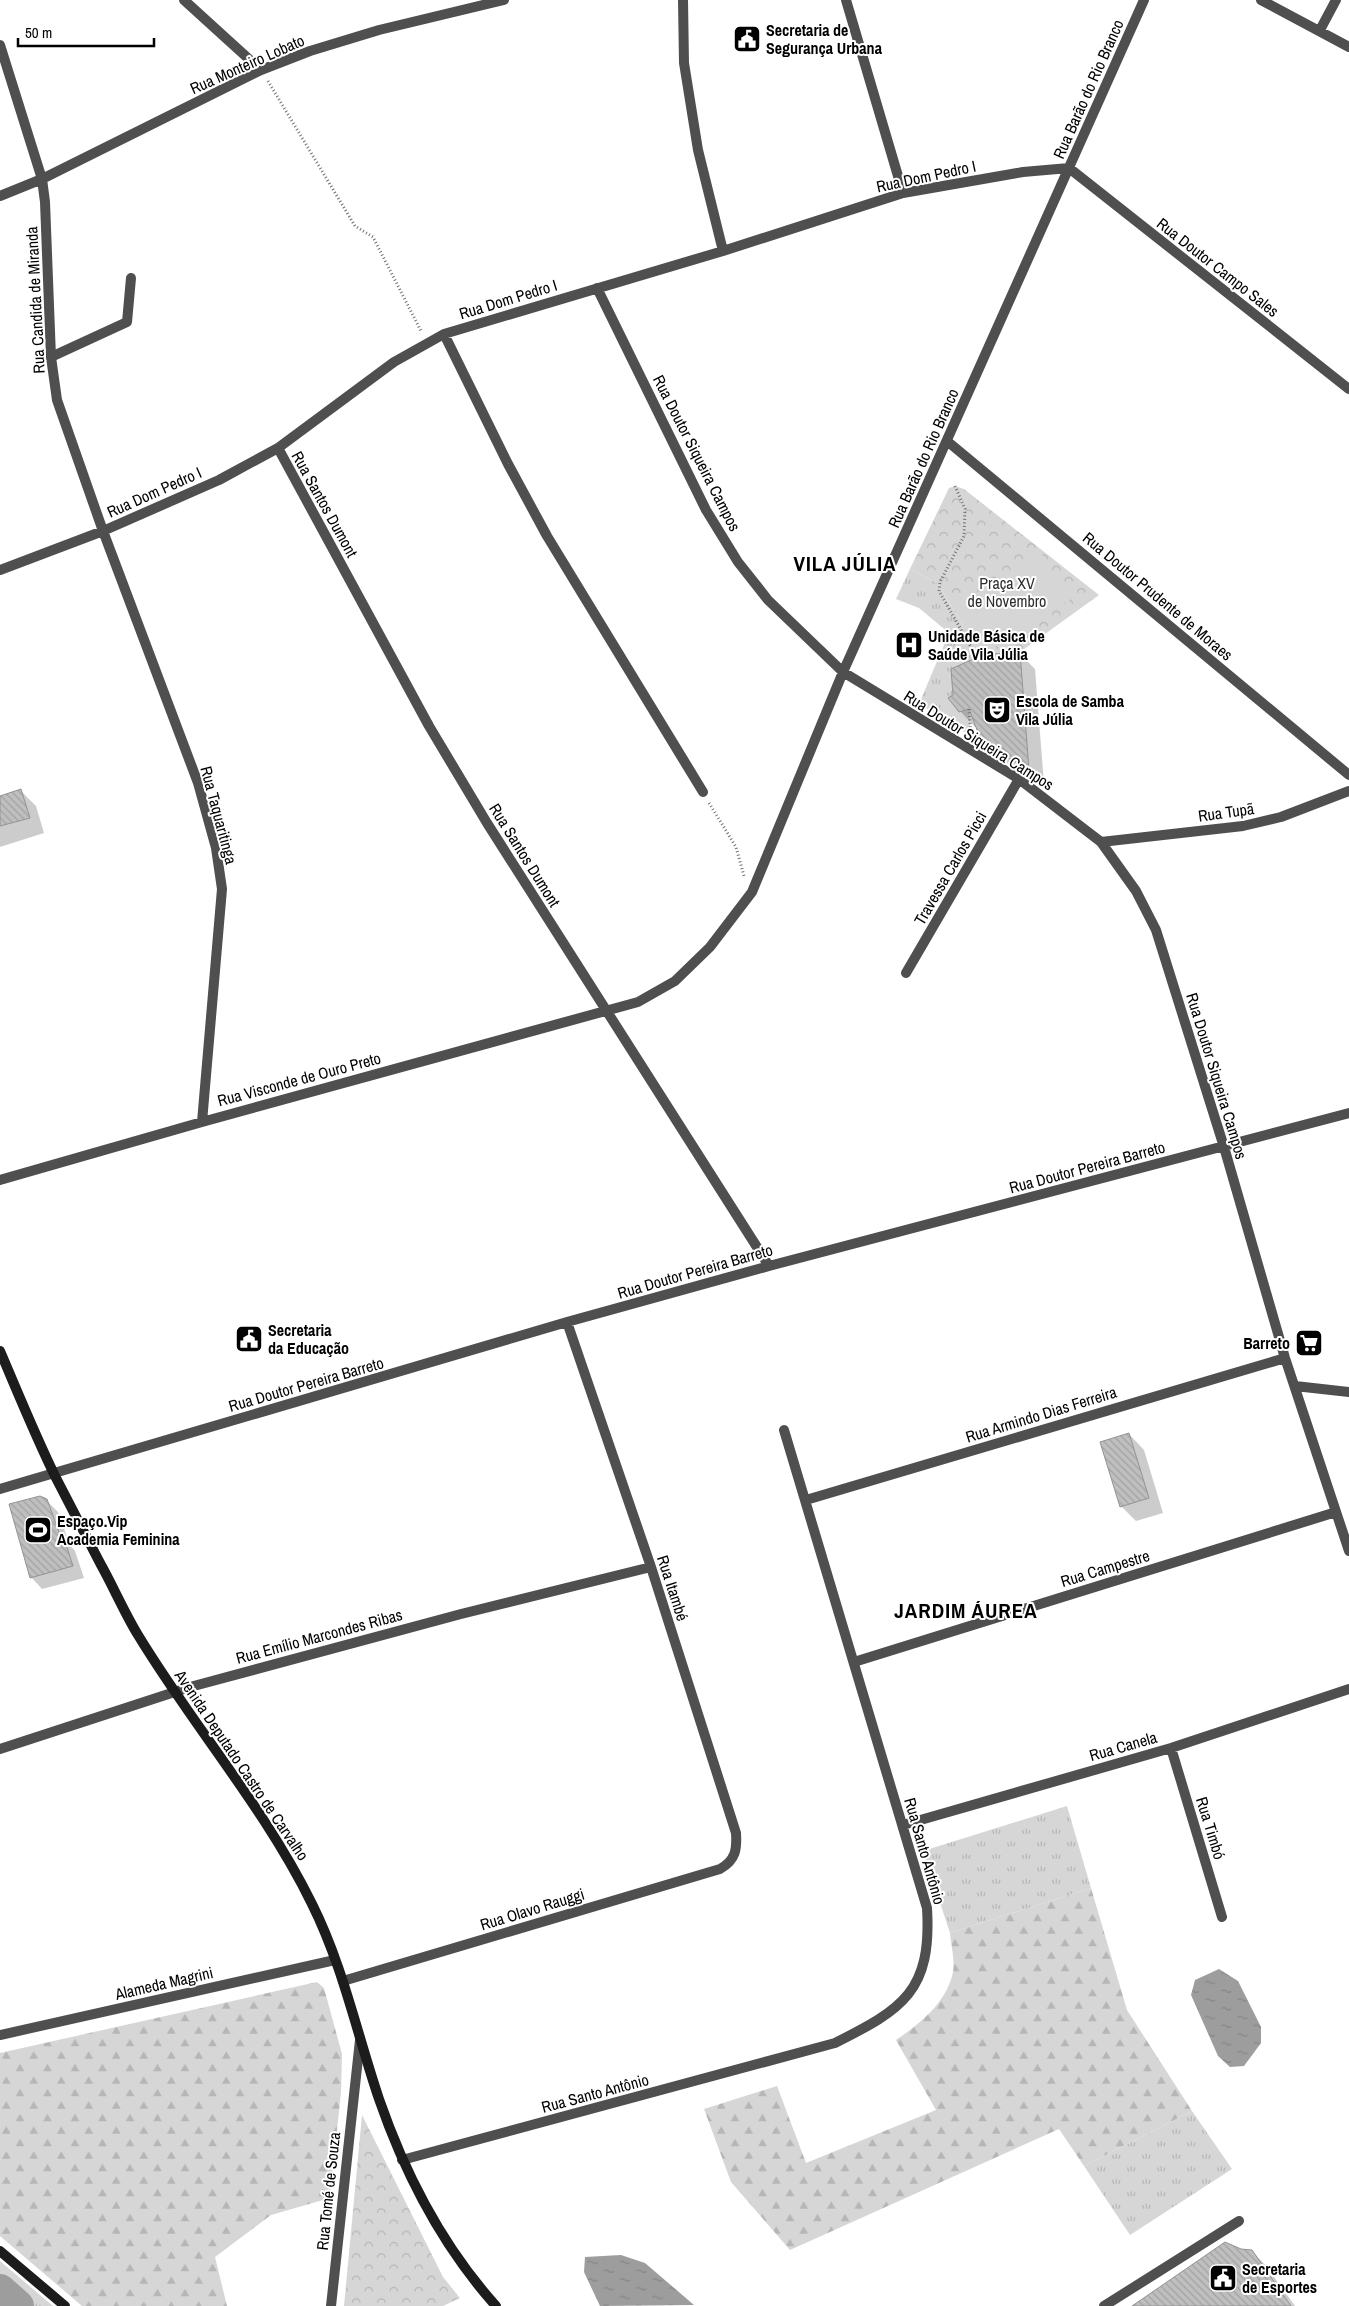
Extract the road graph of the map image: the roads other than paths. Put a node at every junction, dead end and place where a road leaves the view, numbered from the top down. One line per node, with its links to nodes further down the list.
1 (184, 0): 11 (street)
2 (504, 0): 11 (street, Rua Monteiro Lobato)
3 (683, 0): 16 (street)
4 (846, 0): 14 (street)
5 (1144, 0): 12 (street, Rua Barão do Rio Branco)
6 (1261, 0): 8 (street)
7 (1336, 0): 8 (street)
8 (1320, 30): 10 (street)
9 (0, 45): 13 (street, Rua Candida de Miranda)
10 (1349, 47)
11 (261, 70): 13 (street, Rua Monteiro Lobato)
12 (1069, 168): 14 (street, Rua Dom Pedro I); 21 (street, Rua Doutor Campo Sales); 22 (street, Rua Barão do Rio Branco)
13 (42, 179): 15 (street, Rua Monteiro Lobato); 20 (street, Rua Candida de Miranda)
14 (903, 193): 16 (street, Rua Dom Pedro I)
15 (0, 196)
16 (723, 251): 18 (street, Rua Dom Pedro I)
17 (131, 278): 20 (street)
18 (597, 288): 19 (street, Rua Dom Pedro I); 26 (street, Rua Doutor Siqueira Campos)
19 (444, 334): 23 (street, Rua Dom Pedro I); 30 (street)
20 (51, 357): 24 (street, Rua Candida de Miranda)
21 (1349, 389)
22 (948, 441): 26 (street, Rua Barão do Rio Branco); 27 (street, Rua Doutor Prudente de Moraes)
23 (278, 448): 24 (street, Rua Dom Pedro I); 33 (street, Rua Santos Dumont)
24 (102, 531): 25 (street, Rua Dom Pedro I); 35 (street, Rua Taquaritinga)
25 (0, 570)
26 (843, 672): 28 (street, Rua Doutor Siqueira Campos); 33 (street, Rua Barão do Rio Branco)
27 (1349, 775)
28 (1020, 779): 31 (street, Rua Doutor Siqueira Campos); 32 (street, Travessa Carlos Picci)
29 (1349, 791): 31 (street, Rua Tupã)
30 (703, 792)
31 (1102, 842): 36 (street, Rua Doutor Siqueira Campos)
32 (906, 973)
33 (606, 1010): 35 (street, Rua Visconde de Ouro Preto); 38 (street, Rua Santos Dumont)
34 (1349, 1113): 36 (street, Rua Doutor Pereira Barreto)
35 (202, 1122): 37 (street, Rua Visconde de Ouro Preto)
36 (1224, 1146): 38 (street, Rua Doutor Pereira Barreto); 41 (street, Rua Doutor Siqueira Campos)
37 (0, 1180)
38 (770, 1266): 39 (street, Rua Doutor Pereira Barreto)
39 (567, 1322): 45 (street, Rua Doutor Pereira Barreto); 50 (street, Rua Itambé)
40 (0, 1351): 45 (main road, Avenida Deputado Castro de Carvalho)
41 (1285, 1358): 42 (street, Rua Doutor Siqueira Campos); 47 (street, Rua Armindo Dias Ferreira)
42 (1295, 1386): 43 (street); 48 (street, Rua Doutor Siqueira Campos)
43 (1349, 1392)
44 (784, 1430): 47 (street, Rua Santo Antônio)
45 (54, 1474): 46 (street, Rua Doutor Pereira Barreto); 53 (main road, Avenida Deputado Castro de Carvalho)
46 (0, 1489)
47 (806, 1500): 51 (street, Rua Santo Antônio)
48 (1336, 1512): 49 (street, Rua Doutor Siqueira Campos); 51 (street, Rua Campestre)
49 (1349, 1551)
50 (651, 1567): 53 (street, Rua Emílio Marcondes Ribas); 57 (street, Rua Itambé)
51 (854, 1662): 56 (street, Rua Santo Antônio)
52 (1349, 1689): 54 (street, Rua Canela)
53 (174, 1692): 55 (street, Rua Emílio Marcondes Ribas); 59 (main road, Avenida Deputado Castro de Carvalho)
54 (1171, 1748): 56 (street, Rua Canela); 58 (street, Rua Timbó)
55 (0, 1749)
56 (903, 1825): 65 (street, Rua Santo Antônio)
57 (729, 1864): 60 (street, Rua Olavo Rauggi)
58 (1222, 1917)
59 (335, 1960): 60 (main road, Avenida Deputado Castro de Carvalho); 61 (street, Alameda Magrini)
60 (343, 1981): 62 (main road, Avenida Deputado Castro de Carvalho)
61 (0, 2034)
62 (360, 2039): 63 (main road, Avenida Deputado Castro de Carvalho); 64 (street, Rua Tomé de Souza)
63 (372, 2076): 64 (street); 65 (main road, Avenida Deputado Castro de Carvalho)
64 (356, 2079): 69 (street, Rua Tomé de Souza)
65 (402, 2160): 70 (main road, Avenida Deputado Castro de Carvalho)
66 (1239, 2221): 71 (street)
67 (0, 2251): 68 (main road)
68 (64, 2306)
69 (330, 2306)
70 (496, 2306)
71 (1104, 2306)

